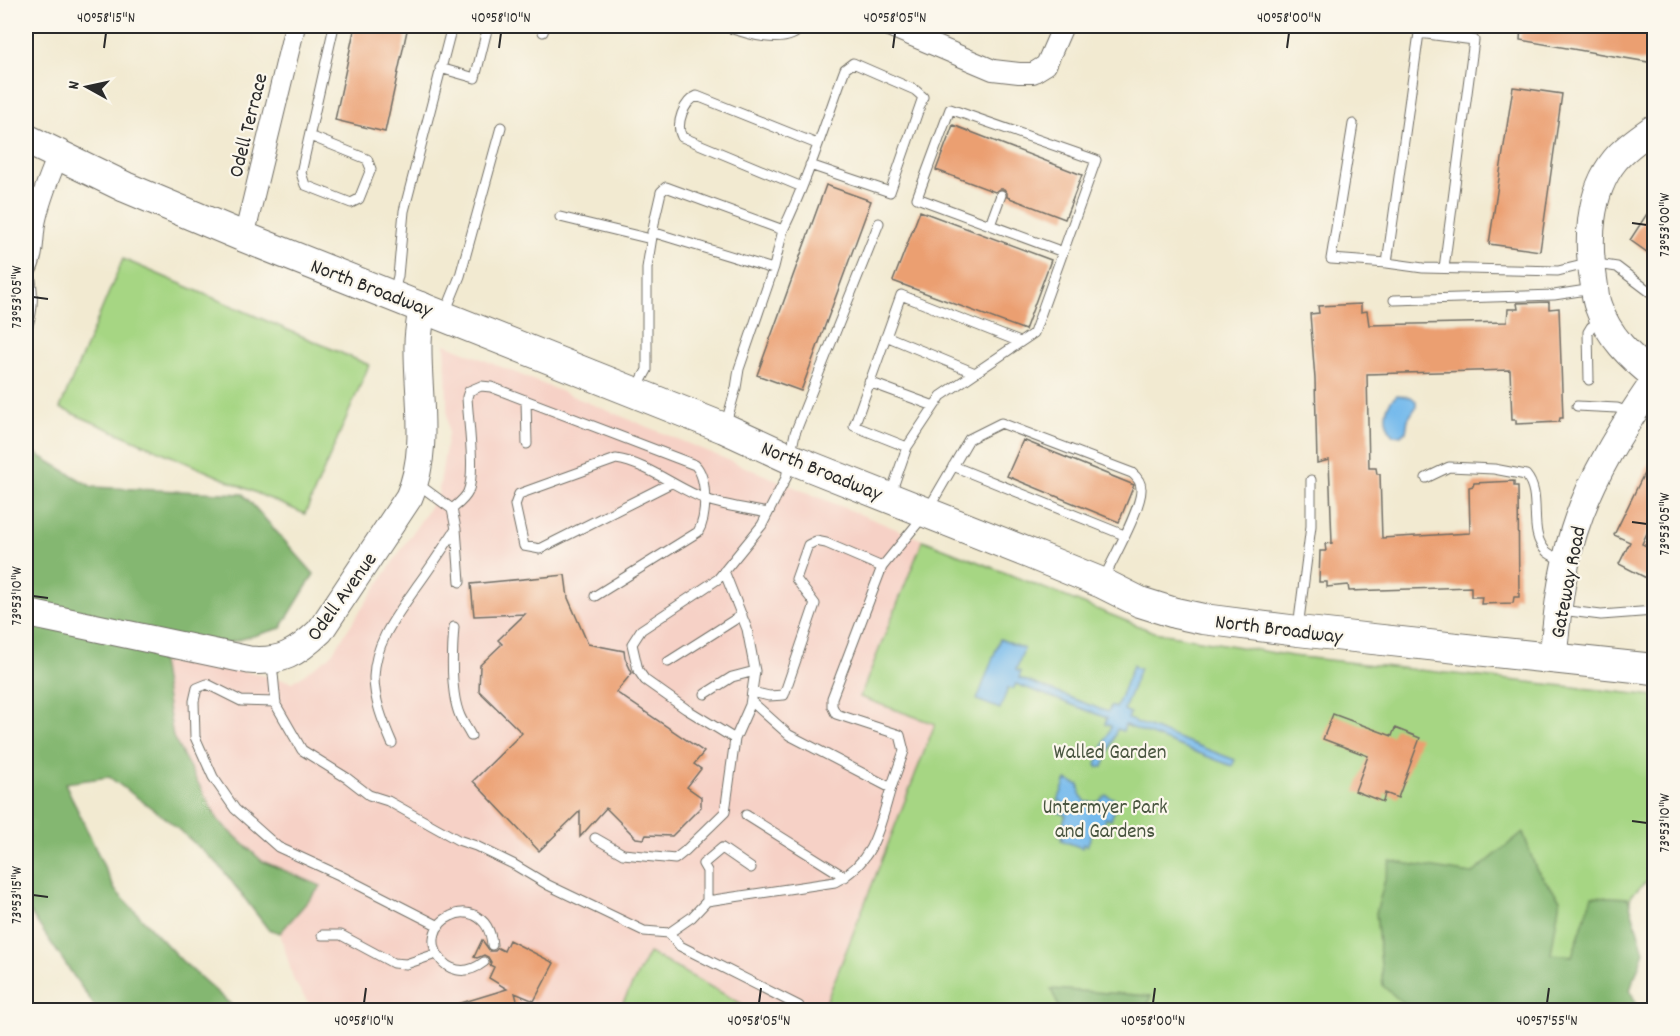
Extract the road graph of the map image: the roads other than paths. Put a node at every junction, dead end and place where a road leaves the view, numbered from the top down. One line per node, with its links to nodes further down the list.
1 (295, 26): 25 (street, Odell Terrace)
2 (334, 26): 13 (lane)
3 (452, 26): 9 (lane)
4 (488, 26): 9 (lane)
5 (724, 26): 6 (lane)
6 (802, 26)
7 (889, 26): 8 (street)
8 (1063, 26)
9 (440, 68): 32 (lane)
10 (1353, 124): 27 (lane)
11 (501, 127): 35 (lane)
12 (1654, 128): 31 (street)
13 (310, 136): 13 (lane)
14 (26, 139): 16 (main road, North Broadway)
15 (817, 144): 17 (lane); 17 (lane); 18 (lane)
16 (58, 156): 25 (main road, North Broadway); 28 (street)
17 (810, 165): 18 (lane)
18 (802, 187): 23 (lane)
19 (1001, 195): 22 (lane)
20 (560, 217): 24 (lane)
21 (879, 224): 53 (lane)
22 (990, 225): 26 (lane); 26 (lane)
23 (783, 230): 24 (lane); 30 (lane)
24 (652, 236): 30 (lane); 45 (lane)
25 (244, 237): 32 (main road, North Broadway)
26 (1063, 252): 39 (lane)
27 (1387, 262): 29 (lane); 29 (lane)
28 (27, 267): 37 (lane)
29 (1444, 268): 31 (lane)
30 (773, 269): 50 (lane)
31 (1593, 276): 33 (lane); 34 (lane); 36 (street)
32 (394, 295): 35 (main road, North Broadway)
33 (1654, 295)
34 (1394, 300)
35 (433, 311): 45 (main road, North Broadway); 57 (street, Odell Avenue)
36 (1604, 318): 41 (street); 42 (lane)
37 (26, 330)
38 (886, 336): 39 (lane); 40 (lane); 43 (lane)
39 (1020, 342): 40 (lane)
40 (975, 372): 47 (lane)
41 (1654, 376)
42 (1589, 380)
43 (869, 382): 47 (lane); 52 (lane)
44 (1654, 382): 49 (street, Gateway Road)
45 (634, 393): 50 (main road, North Broadway)
46 (526, 400): 51 (lane); 60 (lane); 61 (lane)
47 (934, 406): 52 (lane)
48 (1577, 406): 49 (lane)
49 (1632, 414): 66 (street, Gateway Road)
50 (724, 428): 53 (main road, North Broadway)
51 (527, 444)
52 (907, 447): 59 (lane)
53 (789, 458): 59 (main road, North Broadway); 62 (lane)
54 (953, 466): 63 (lane); 65 (lane); 65 (lane)
55 (1426, 478): 66 (lane)
56 (1311, 480): 77 (lane)
57 (416, 482): 61 (lane); 79 (street, Odell Avenue)
58 (671, 483): 58 (lane); 60 (lane)
59 (889, 498): 63 (main road, North Broadway)
60 (706, 500): 62 (lane); 71 (lane)
61 (452, 509): 64 (lane)
62 (768, 513): 68 (lane)
63 (926, 513): 67 (lane); 70 (main road, North Broadway)
64 (456, 529): 69 (lane); 88 (lane)
65 (1124, 535): 70 (lane)
66 (1566, 564): 72 (street, Gateway Road)
67 (882, 567): 84 (lane); 89 (lane)
68 (724, 571): 75 (lane); 87 (lane)
69 (460, 582)
70 (1102, 583): 77 (main road, North Broadway)
71 (595, 597)
72 (1558, 610): 73 (lane); 78 (street, Gateway Road)
73 (1654, 611)
74 (26, 613): 79 (street, Odell Avenue)
75 (742, 615): 80 (lane); 82 (lane)
76 (454, 627): 86 (lane)
77 (1298, 631): 78 (main road, North Broadway)
78 (1553, 658): 81 (main road, North Broadway)
79 (272, 661): 85 (lane)
80 (668, 662)
81 (1654, 669)
82 (755, 671): 83 (lane); 84 (lane)
83 (705, 694)
84 (752, 697): 87 (lane); 89 (lane)
85 (276, 702): 95 (lane); 96 (lane)
86 (471, 736)
87 (735, 739): 91 (lane)
88 (392, 743)
89 (891, 788): 93 (lane)
90 (746, 815): 93 (lane)
91 (595, 838)
92 (752, 868): 94 (lane)
93 (845, 877): 94 (lane)
94 (707, 901): 96 (lane)
95 (439, 926): 98 (lane); 99 (lane)
96 (669, 933): 101 (lane)
97 (322, 935): 99 (lane)
98 (492, 945)
99 (436, 954): 100 (lane)
100 (484, 962)
101 (799, 1006)

